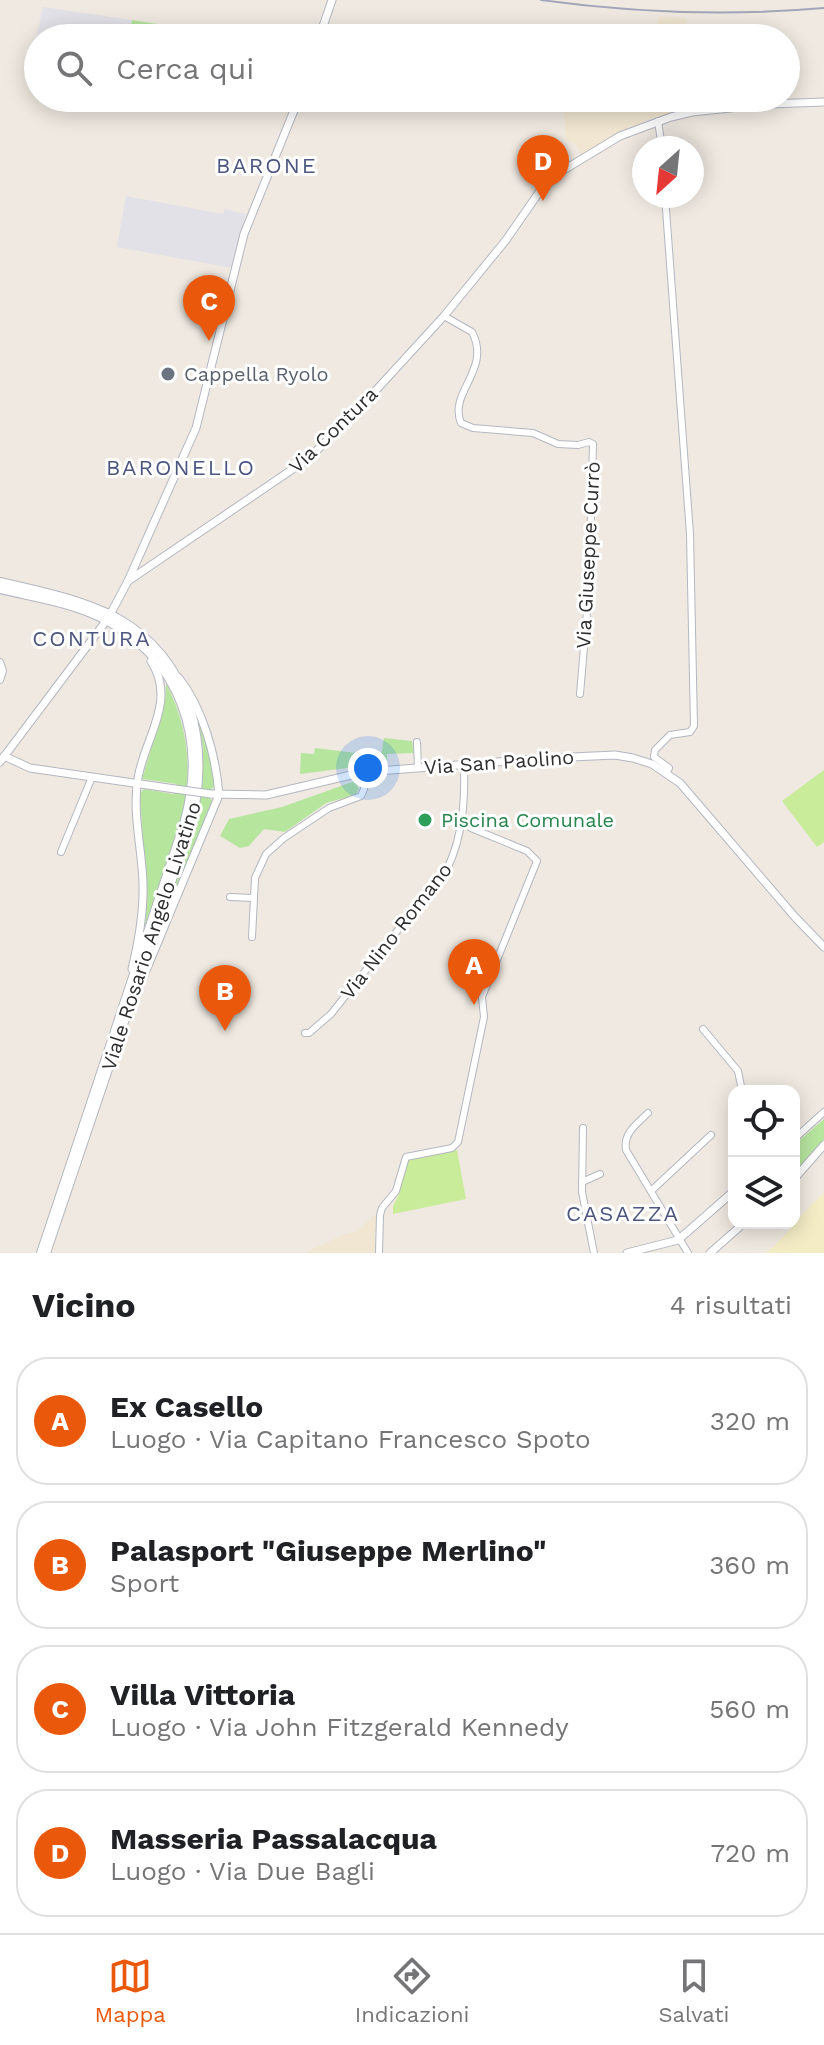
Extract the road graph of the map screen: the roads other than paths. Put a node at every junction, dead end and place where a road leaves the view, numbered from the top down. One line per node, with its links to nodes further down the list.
1 (332, 0): 2 (street)
2 (324, 24)
3 (824, 102): 4 (street, Via Contura)
4 (800, 103)
5 (293, 112): 11 (street)
6 (692, 112): 7 (street, Via Contura)
7 (658, 121): 8 (street); 10 (street, Via Contura)
8 (660, 136)
9 (666, 208): 26 (street)
10 (444, 316): 11 (street, Via Contura); 20 (street, Via Giuseppe Currò)
11 (128, 581): 14 (street)
12 (0, 582): 18 (main road, Viale Rosario Angelo Livatino)
13 (0, 589): 16 (main road, Viale Rosario Angelo Livatino)
14 (112, 611)
15 (103, 625): 22 (street, Via San Paolino)
16 (142, 645): 28 (street); 36 (main road, Viale Rosario Angelo Livatino)
17 (0, 662): 19 (street)
18 (173, 669): 29 (street); 36 (main road, Viale Rosario Angelo Livatino)
19 (0, 680)
20 (580, 694)
21 (417, 742): 24 (street)
22 (2, 759): 27 (street, Via San Paolino)
23 (464, 765): 24 (street, Via San Paolino); 26 (street, Via San Paolino); 38 (street, Via Nino Romano)
24 (418, 768): 25 (street, Via San Paolino)
25 (364, 772): 29 (street, Via San Paolino); 33 (street)
26 (667, 772): 35 (street, Via San Paolino)
27 (92, 777): 28 (street, Via San Paolino); 31 (street)
28 (137, 783): 29 (street, Via San Paolino, bridge); 36 (street)
29 (215, 794): 36 (street)
30 (471, 828): 54 (street)
31 (61, 852)
32 (230, 897): 33 (street)
33 (253, 898): 34 (street)
34 (252, 937)
35 (824, 947)
36 (126, 1008): 53 (main road, Viale Rosario Angelo Livatino)
37 (703, 1029): 39 (street)
38 (305, 1033)
39 (741, 1085)
40 (824, 1112): 43 (street)
41 (648, 1113): 49 (street)
42 (583, 1128): 48 (street)
43 (800, 1134)
44 (711, 1135): 49 (street)
45 (824, 1145): 46 (street)
46 (800, 1171)
47 (600, 1174): 48 (street)
48 (582, 1182): 55 (street)
49 (651, 1191): 52 (street)
50 (728, 1196): 52 (street)
51 (737, 1229): 58 (street)
52 (678, 1240): 56 (street); 57 (street)
53 (44, 1253)
54 (379, 1253)
55 (594, 1253)
56 (627, 1253)
57 (688, 1253)
58 (710, 1253)

